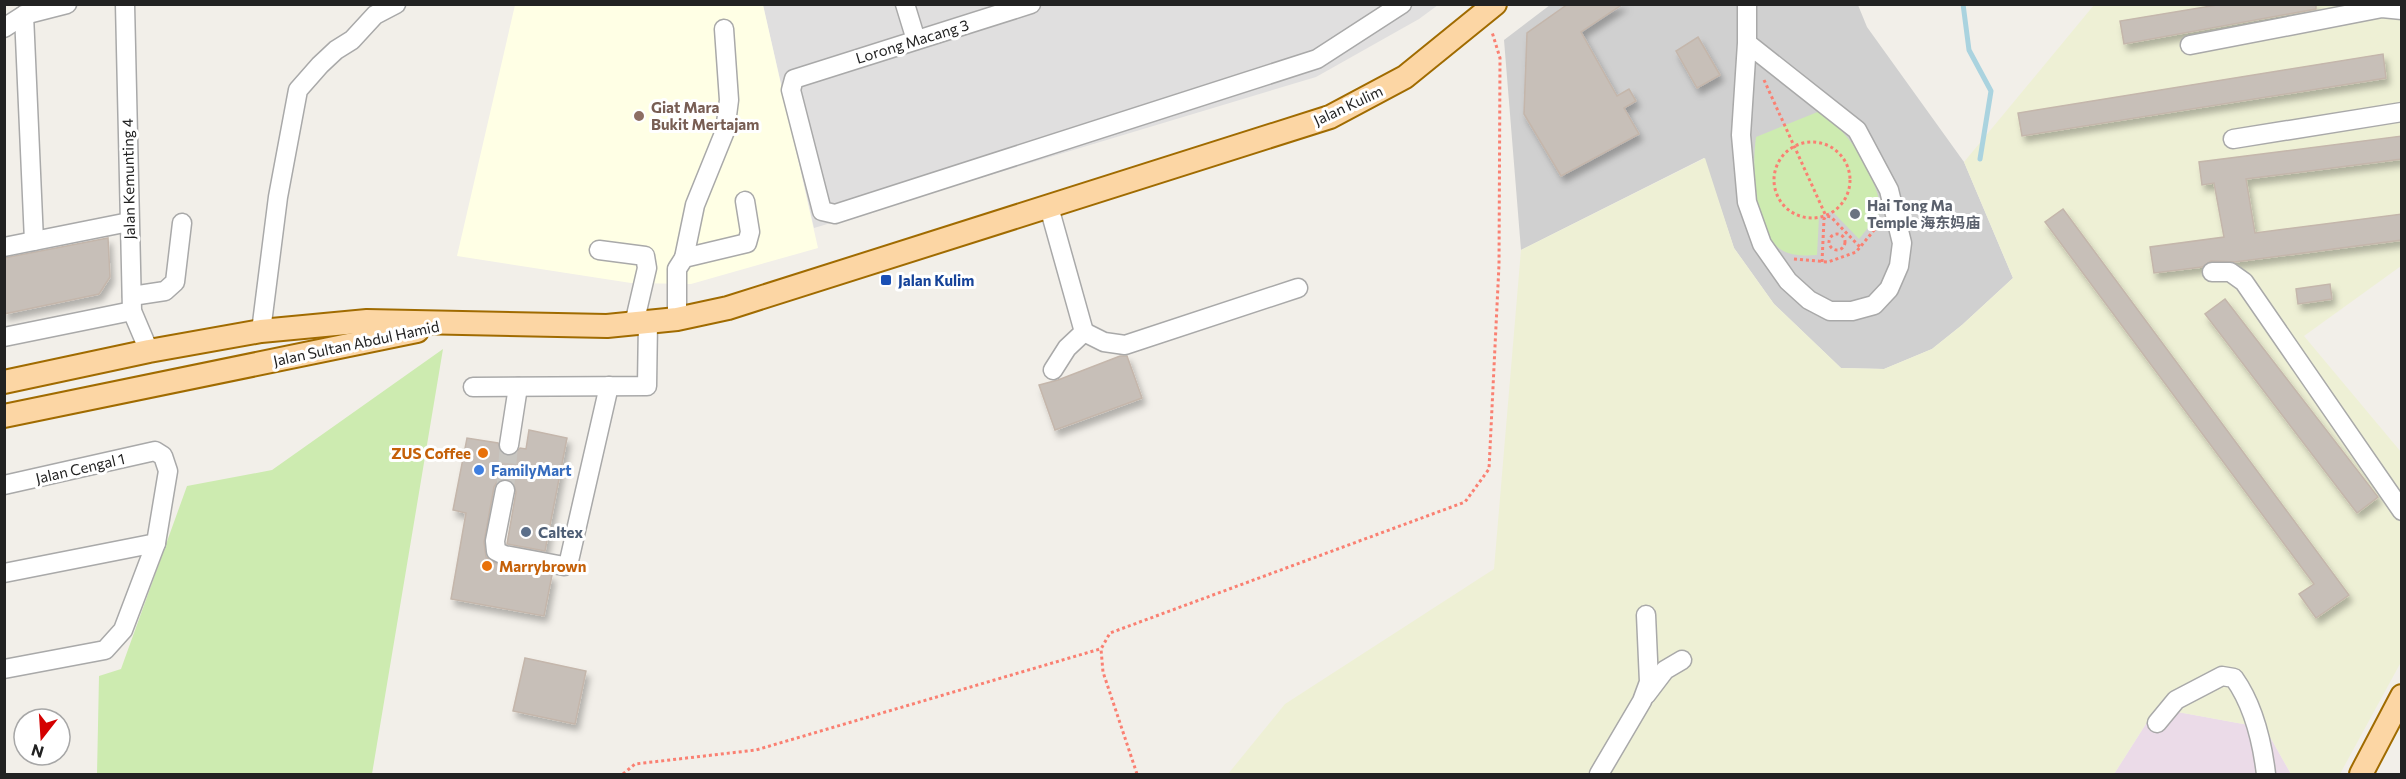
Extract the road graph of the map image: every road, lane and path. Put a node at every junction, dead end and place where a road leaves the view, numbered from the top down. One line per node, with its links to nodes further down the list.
1 (67, 4): 10 (street)
2 (125, 4): 24 (street, Jalan Kemunting 4)
3 (396, 4): 44 (street)
4 (905, 4): 13 (street)
5 (1031, 4): 13 (street, Lorong Macang 3)
6 (1402, 4): 13 (street, Lorong Macang 3)
7 (1747, 4): 14 (street)
8 (1491, 9): 21 (main road, Jalan Kulim); 61 (path)
9 (2402, 10): 15 (street)
10 (24, 15): 11 (street); 29 (street)
11 (4, 28)
12 (724, 29): 36 (street)
13 (916, 40)
14 (1747, 43): 22 (street); 34 (street)
15 (2190, 45)
16 (1761, 74): 19 (path)
17 (2402, 112): 18 (street)
18 (2233, 139)
19 (1794, 145): 23 (path); 23 (path); 23 (path)
20 (745, 201): 36 (street)
21 (1049, 207): 41 (main road, Jalan Kulim); 45 (street)
22 (1894, 209): 32 (path); 34 (street)
23 (1826, 216): 27 (path); 31 (path)
24 (129, 222): 29 (street); 40 (street, Jalan Kemunting 4)
25 (182, 223): 40 (street)
26 (1841, 235): 27 (path); 28 (path); 28 (path)
27 (1850, 236): 32 (path)
28 (1828, 240): 31 (path)
29 (34, 241): 30 (street)
30 (4, 247)
31 (1823, 247): 35 (path)
32 (1860, 247): 35 (path)
33 (599, 250): 37 (street)
34 (1770, 255): 35 (path)
35 (1822, 262)
36 (680, 264): 37 (street); 41 (street)
37 (647, 267): 42 (street)
38 (2212, 272): 57 (street)
39 (1298, 288): 45 (street)
40 (132, 303): 46 (street); 47 (street, Jalan Kemunting 4)
41 (677, 319): 42 (main road, Jalan Kulim)
42 (641, 323): 43 (main road, Jalan Kulim); 50 (street)
43 (446, 324): 44 (main road, Jalan Sultan Abdul Hamid); 53 (main road, Jalan Sultan Abdul Hamid)
44 (261, 331): 47 (main road, Jalan Sultan Abdul Hamid)
45 (1084, 332): 48 (street)
46 (4, 338)
47 (149, 351): 49 (main road, Jalan Sultan Abdul Hamid)
48 (1053, 370)
49 (4, 382)
50 (609, 386): 52 (street); 56 (street)
51 (473, 387): 52 (street)
52 (518, 387): 54 (street)
53 (4, 416)
54 (509, 446)
55 (4, 485): 58 (street, Jalan Cengal 1)
56 (505, 490)
57 (2402, 511)
58 (156, 543): 59 (street); 63 (street)
59 (4, 573)
60 (1646, 615): 65 (street)
61 (1101, 649): 67 (path); 68 (path)
62 (1682, 660): 65 (street)
63 (4, 669)
64 (2402, 696): 71 (main road)
65 (1642, 701): 69 (street)
66 (2157, 723): 70 (street)
67 (623, 774)
68 (1137, 774)
69 (1599, 774)
70 (2266, 774)
71 (2361, 774)

